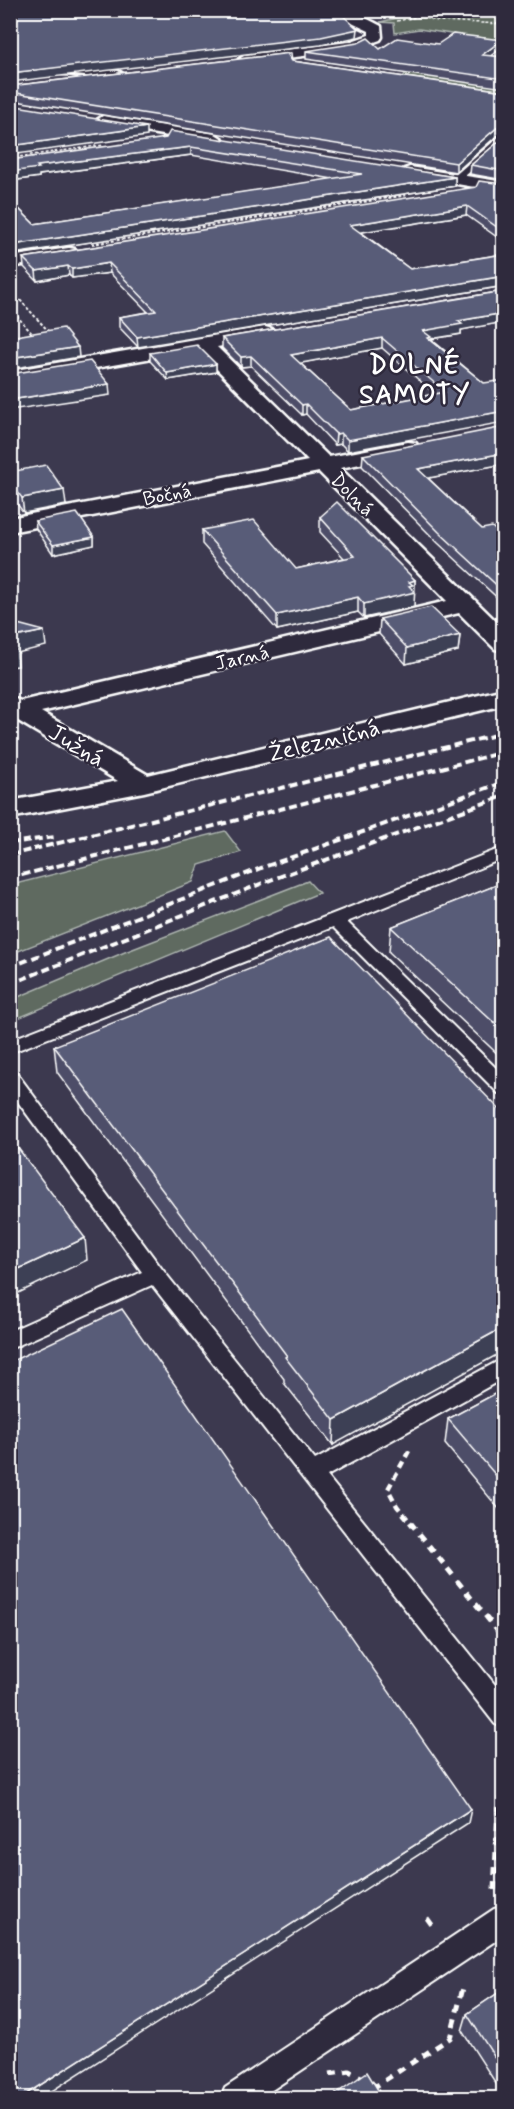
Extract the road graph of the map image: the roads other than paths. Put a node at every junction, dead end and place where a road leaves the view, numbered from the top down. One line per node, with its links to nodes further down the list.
1 (330, 10): 2 (street)
2 (235, 60)
3 (10, 65): 4 (street)
4 (136, 73)
5 (91, 119): 6 (street)
6 (196, 136): 8 (street); 9 (street)
7 (504, 137): 11 (lane)
8 (234, 143)
9 (138, 144)
10 (398, 170): 11 (street)
11 (454, 180): 12 (street)
12 (501, 187): 13 (street)
13 (440, 196)
14 (86, 248): 15 (street)
15 (10, 262)
16 (286, 330): 17 (street)
17 (203, 344): 18 (street); 20 (street, Dolná)
18 (10, 377)
19 (425, 444): 20 (street, Bočná)
20 (324, 465): 21 (street, Bočná); 22 (street, Dolná)
21 (10, 525)
22 (465, 604): 23 (street, Dolná); 25 (street, Jarná)
23 (504, 644)
24 (504, 697): 26 (street, Železničná)
25 (15, 707): 26 (street, Južná)
26 (144, 784): 27 (street, Železničná)
27 (10, 810)
28 (504, 852): 29 (lane)
29 (336, 920): 30 (lane); 32 (lane)
30 (10, 1047)
31 (10, 1077): 33 (lane)
32 (504, 1088)
33 (156, 1275): 34 (lane); 36 (lane)
34 (10, 1341)
35 (504, 1367): 36 (lane)
36 (312, 1473): 37 (lane)
37 (504, 1716)
38 (504, 1919): 39 (lane)
39 (235, 2098)

